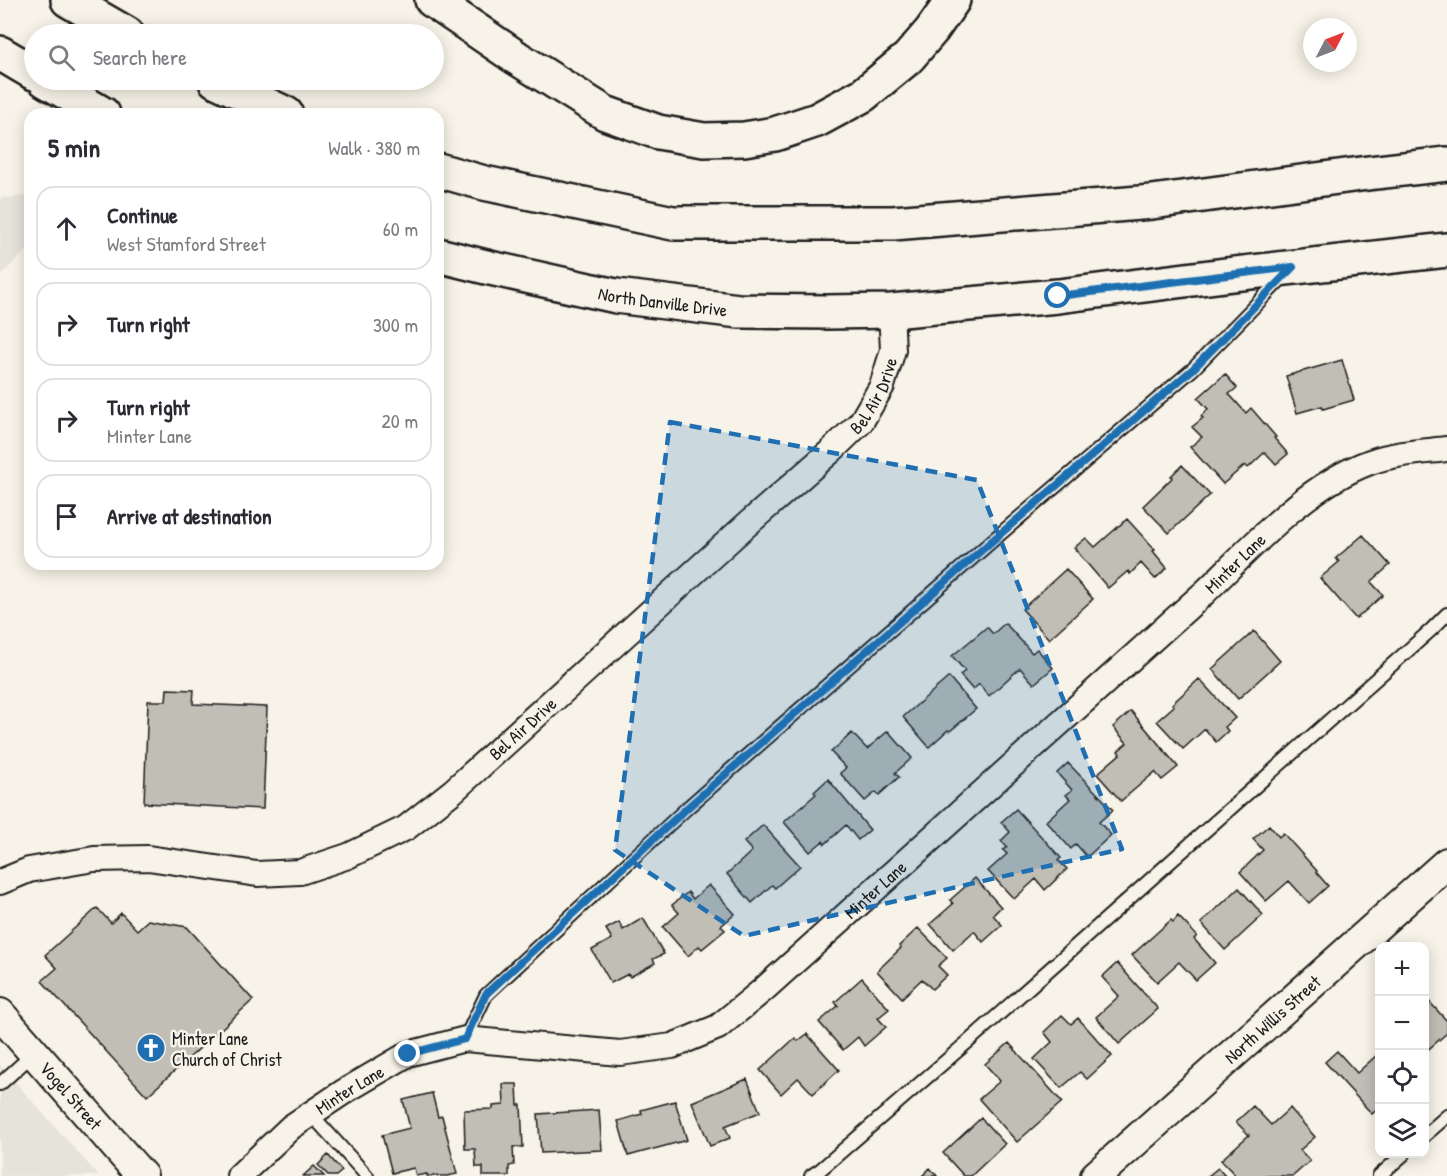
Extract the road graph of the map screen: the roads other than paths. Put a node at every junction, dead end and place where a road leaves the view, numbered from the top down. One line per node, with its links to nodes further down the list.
1 (68, 0): 4 (main road)
2 (432, 0): 3 (main road)
3 (953, 0)
4 (110, 24)
5 (0, 53): 6 (main road)
6 (24, 67)
7 (62, 90): 9 (main road)
8 (235, 90): 10 (main road)
9 (93, 108)
10 (273, 108)
11 (1447, 164): 12 (main road)
12 (444, 172)
13 (1447, 250): 15 (main road, North Danville Drive)
14 (444, 256): 16 (main road, North Danville Drive)
15 (1293, 267): 16 (main road, North Danville Drive); 22 (lane)
16 (891, 311): 20 (street, Bel Air Drive)
17 (1447, 449): 22 (street, Minter Lane)
18 (1447, 614): 32 (lane)
19 (1447, 863): 33 (street, North Willis Street)
20 (0, 882)
21 (0, 1014): 23 (street, Vogel Street)
22 (465, 1039): 25 (street, Minter Lane)
23 (34, 1053): 24 (lane); 29 (street, Vogel Street)
24 (0, 1084)
25 (311, 1114): 30 (street, Minter Lane); 31 (lane)
26 (1447, 1116): 27 (lane)
27 (1429, 1132)
28 (1399, 1158): 34 (lane)
29 (142, 1176)
30 (238, 1176)
31 (367, 1176)
32 (811, 1176)
33 (1096, 1176)
34 (1379, 1176)

